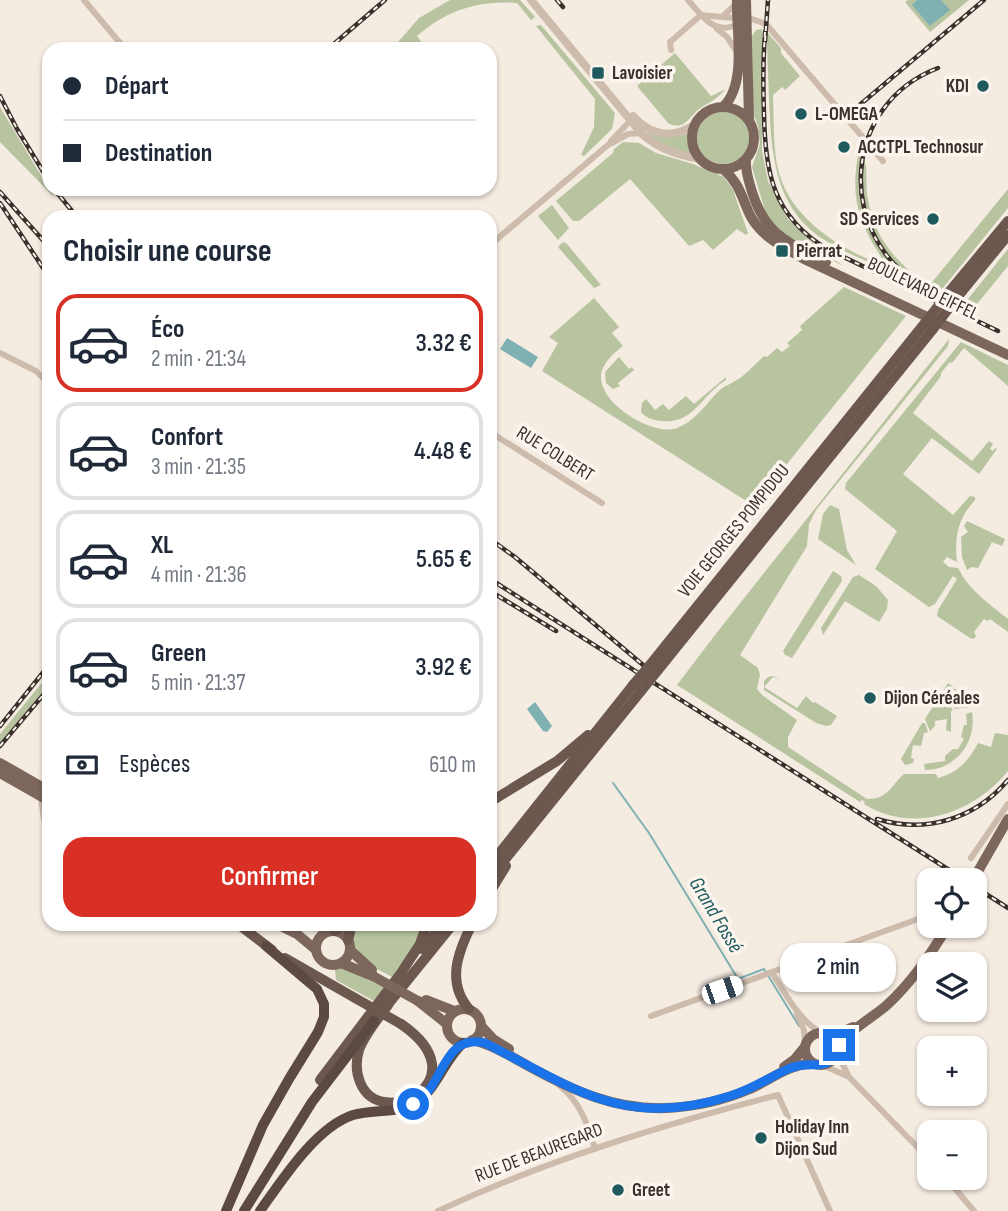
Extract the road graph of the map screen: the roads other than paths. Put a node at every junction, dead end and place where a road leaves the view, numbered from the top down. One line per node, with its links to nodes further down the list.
1 (84, 0): 9 (street)
2 (531, 0): 12 (street)
3 (688, 0): 5 (street)
4 (740, 1): 6 (street); 7 (main road)
5 (701, 15): 6 (street); 8 (street); 10 (street)
6 (722, 17): 7 (street)
7 (740, 21): 8 (street); 11 (main road); 14 (main road); 21 (street)
8 (716, 27): 11 (street)
9 (119, 42)
10 (671, 50)
11 (738, 54): 13 (main road)
12 (600, 81): 15 (street); 17 (street)
13 (724, 106): 14 (main road); 16 (main road)
14 (750, 120): 20 (main road)
15 (630, 121): 17 (street); 18 (street)
16 (695, 125): 17 (street); 19 (main road)
17 (643, 131): 18 (street); 19 (street)
18 (608, 145): 25 (street)
19 (700, 159): 22 (main road)
20 (746, 160): 22 (main road); 27 (main road, BOULEVARD EIFFEL)
21 (883, 161)
22 (723, 169): 29 (main road, BOULEVARD EIFFEL)
23 (1008, 221): 26 (highway, VOIE GEORGES POMPIDOU)
24 (1008, 235): 26 (highway, VOIE GEORGES POMPIDOU)
25 (497, 239)
26 (954, 294): 33 (highway, VOIE GEORGES POMPIDOU, bridge)
27 (1008, 349)
28 (0, 353): 30 (street)
29 (1008, 355)
30 (42, 377)
31 (497, 436): 32 (street, RUE COLBERT)
32 (602, 503)
33 (637, 688): 34 (highway, VOIE GEORGES POMPIDOU); 41 (highway, VOIE GEORGES POMPIDOU)
34 (624, 696): 37 (highway); 42 (highway, VOIE GEORGES POMPIDOU)
35 (1, 767): 36 (main road)
36 (42, 793)
37 (497, 798)
38 (1008, 804): 43 (street)
39 (1008, 819): 44 (main road)
40 (1008, 825): 45 (main road)
41 (524, 835): 46 (highway, VOIE GEORGES POMPIDOU); 47 (highway)
42 (497, 856)
43 (971, 858)
44 (981, 868)
45 (982, 868)
46 (497, 869)
47 (497, 880)
48 (917, 919): 65 (street)
49 (247, 931): 62 (highway)
50 (291, 931): 63 (main road)
51 (309, 931): 59 (main road)
52 (330, 931): 59 (main road)
53 (341, 931): 61 (main road)
54 (351, 931): 61 (highway)
55 (425, 931): 67 (highway)
56 (437, 931): 67 (highway)
57 (447, 931): 70 (highway)
58 (468, 931): 72 (highway)
59 (321, 935): 63 (main road)
60 (939, 938): 68 (main road)
61 (349, 945): 64 (main road); 66 (main road)
62 (266, 946): 70 (highway, bridge); 89 (highway)
63 (315, 949): 64 (main road)
64 (341, 962): 66 (main road)
65 (772, 973): 71 (street); 74 (street)
66 (374, 974): 69 (main road, bridge)
67 (401, 974): 84 (highway)
68 (907, 982): 78 (main road); 81 (main road)
69 (420, 1000): 73 (main road); 76 (main road)
70 (388, 1005): 75 (highway)
71 (793, 1006): 78 (street); 80 (street)
72 (469, 1009): 73 (main road); 77 (main road)
73 (454, 1011): 76 (main road)
74 (651, 1016)
75 (374, 1021): 91 (highway)
76 (447, 1024): 79 (main road)
77 (481, 1026): 79 (main road); 80 (main road)
78 (823, 1033): 80 (main road); 81 (main road)
79 (468, 1042): 85 (main road); 92 (highway)
80 (805, 1045): 82 (main road)
81 (837, 1051): 82 (main road); 83 (street)
82 (818, 1064): 83 (street); 85 (main road)
83 (849, 1076): 86 (street)
84 (320, 1080): 90 (highway)
85 (553, 1080): 87 (street)
86 (917, 1147)
87 (595, 1149): 93 (street, RUE DE BEAUREGARD); 94 (street, RUE DE BEAUREGARD)
88 (956, 1190): 95 (street)
89 (226, 1211)
90 (236, 1211)
91 (244, 1211)
92 (260, 1211)
93 (438, 1211)
94 (830, 1211)
95 (974, 1211)

